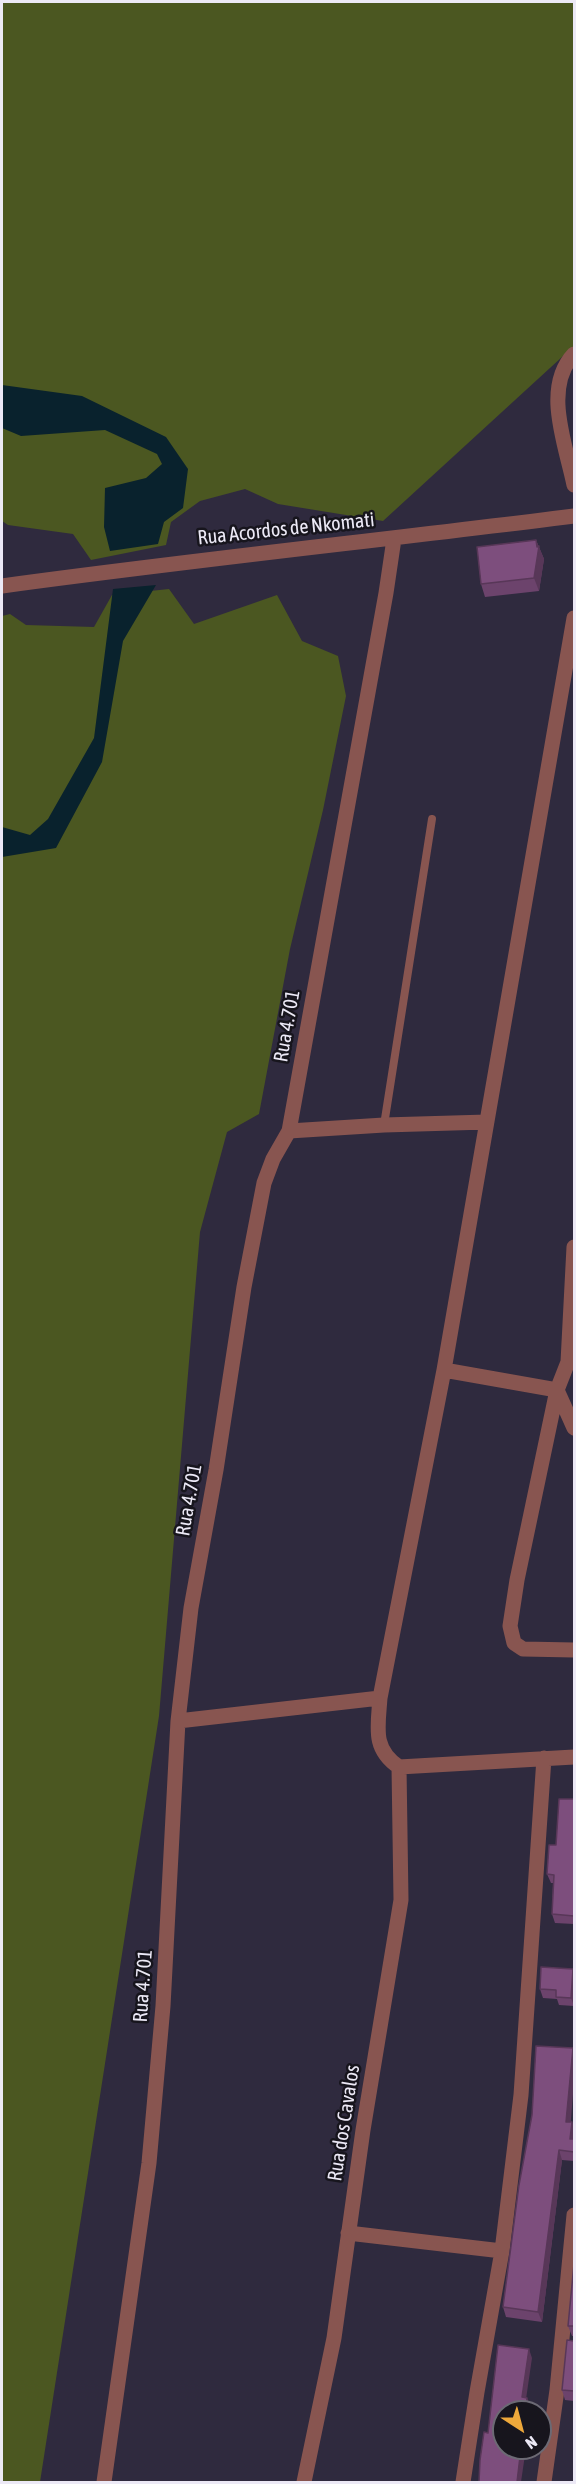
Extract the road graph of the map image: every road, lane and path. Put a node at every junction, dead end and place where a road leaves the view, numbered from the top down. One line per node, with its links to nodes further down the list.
1 (574, 354): 2 (street)
2 (574, 485)
3 (574, 516): 4 (street, Rua Acordos de Nkomati)
4 (394, 539): 5 (street, Rua Acordos de Nkomati); 10 (street, Rua 4.701)
5 (2, 586)
6 (574, 618): 8 (street)
7 (432, 819): 9 (lane)
8 (487, 1122): 9 (street); 13 (street)
9 (384, 1125): 10 (street)
10 (289, 1131): 18 (street, Rua 4.701)
11 (574, 1247): 12 (street)
12 (571, 1362): 14 (street)
13 (444, 1370): 14 (street); 17 (street)
14 (557, 1390): 15 (street); 16 (street)
15 (574, 1428)
16 (574, 1650)
17 (380, 1698): 18 (street); 21 (street)
18 (178, 1721): 25 (street, Rua 4.701)
19 (574, 1757): 20 (street)
20 (544, 1758): 21 (street); 24 (street)
21 (399, 1767): 23 (street, Rua dos Cavalos)
22 (574, 2215): 28 (street)
23 (348, 2233): 24 (street); 26 (street, Rua dos Cavalos)
24 (502, 2251): 27 (street)
25 (104, 2482)
26 (304, 2482)
27 (463, 2482)
28 (544, 2482)

